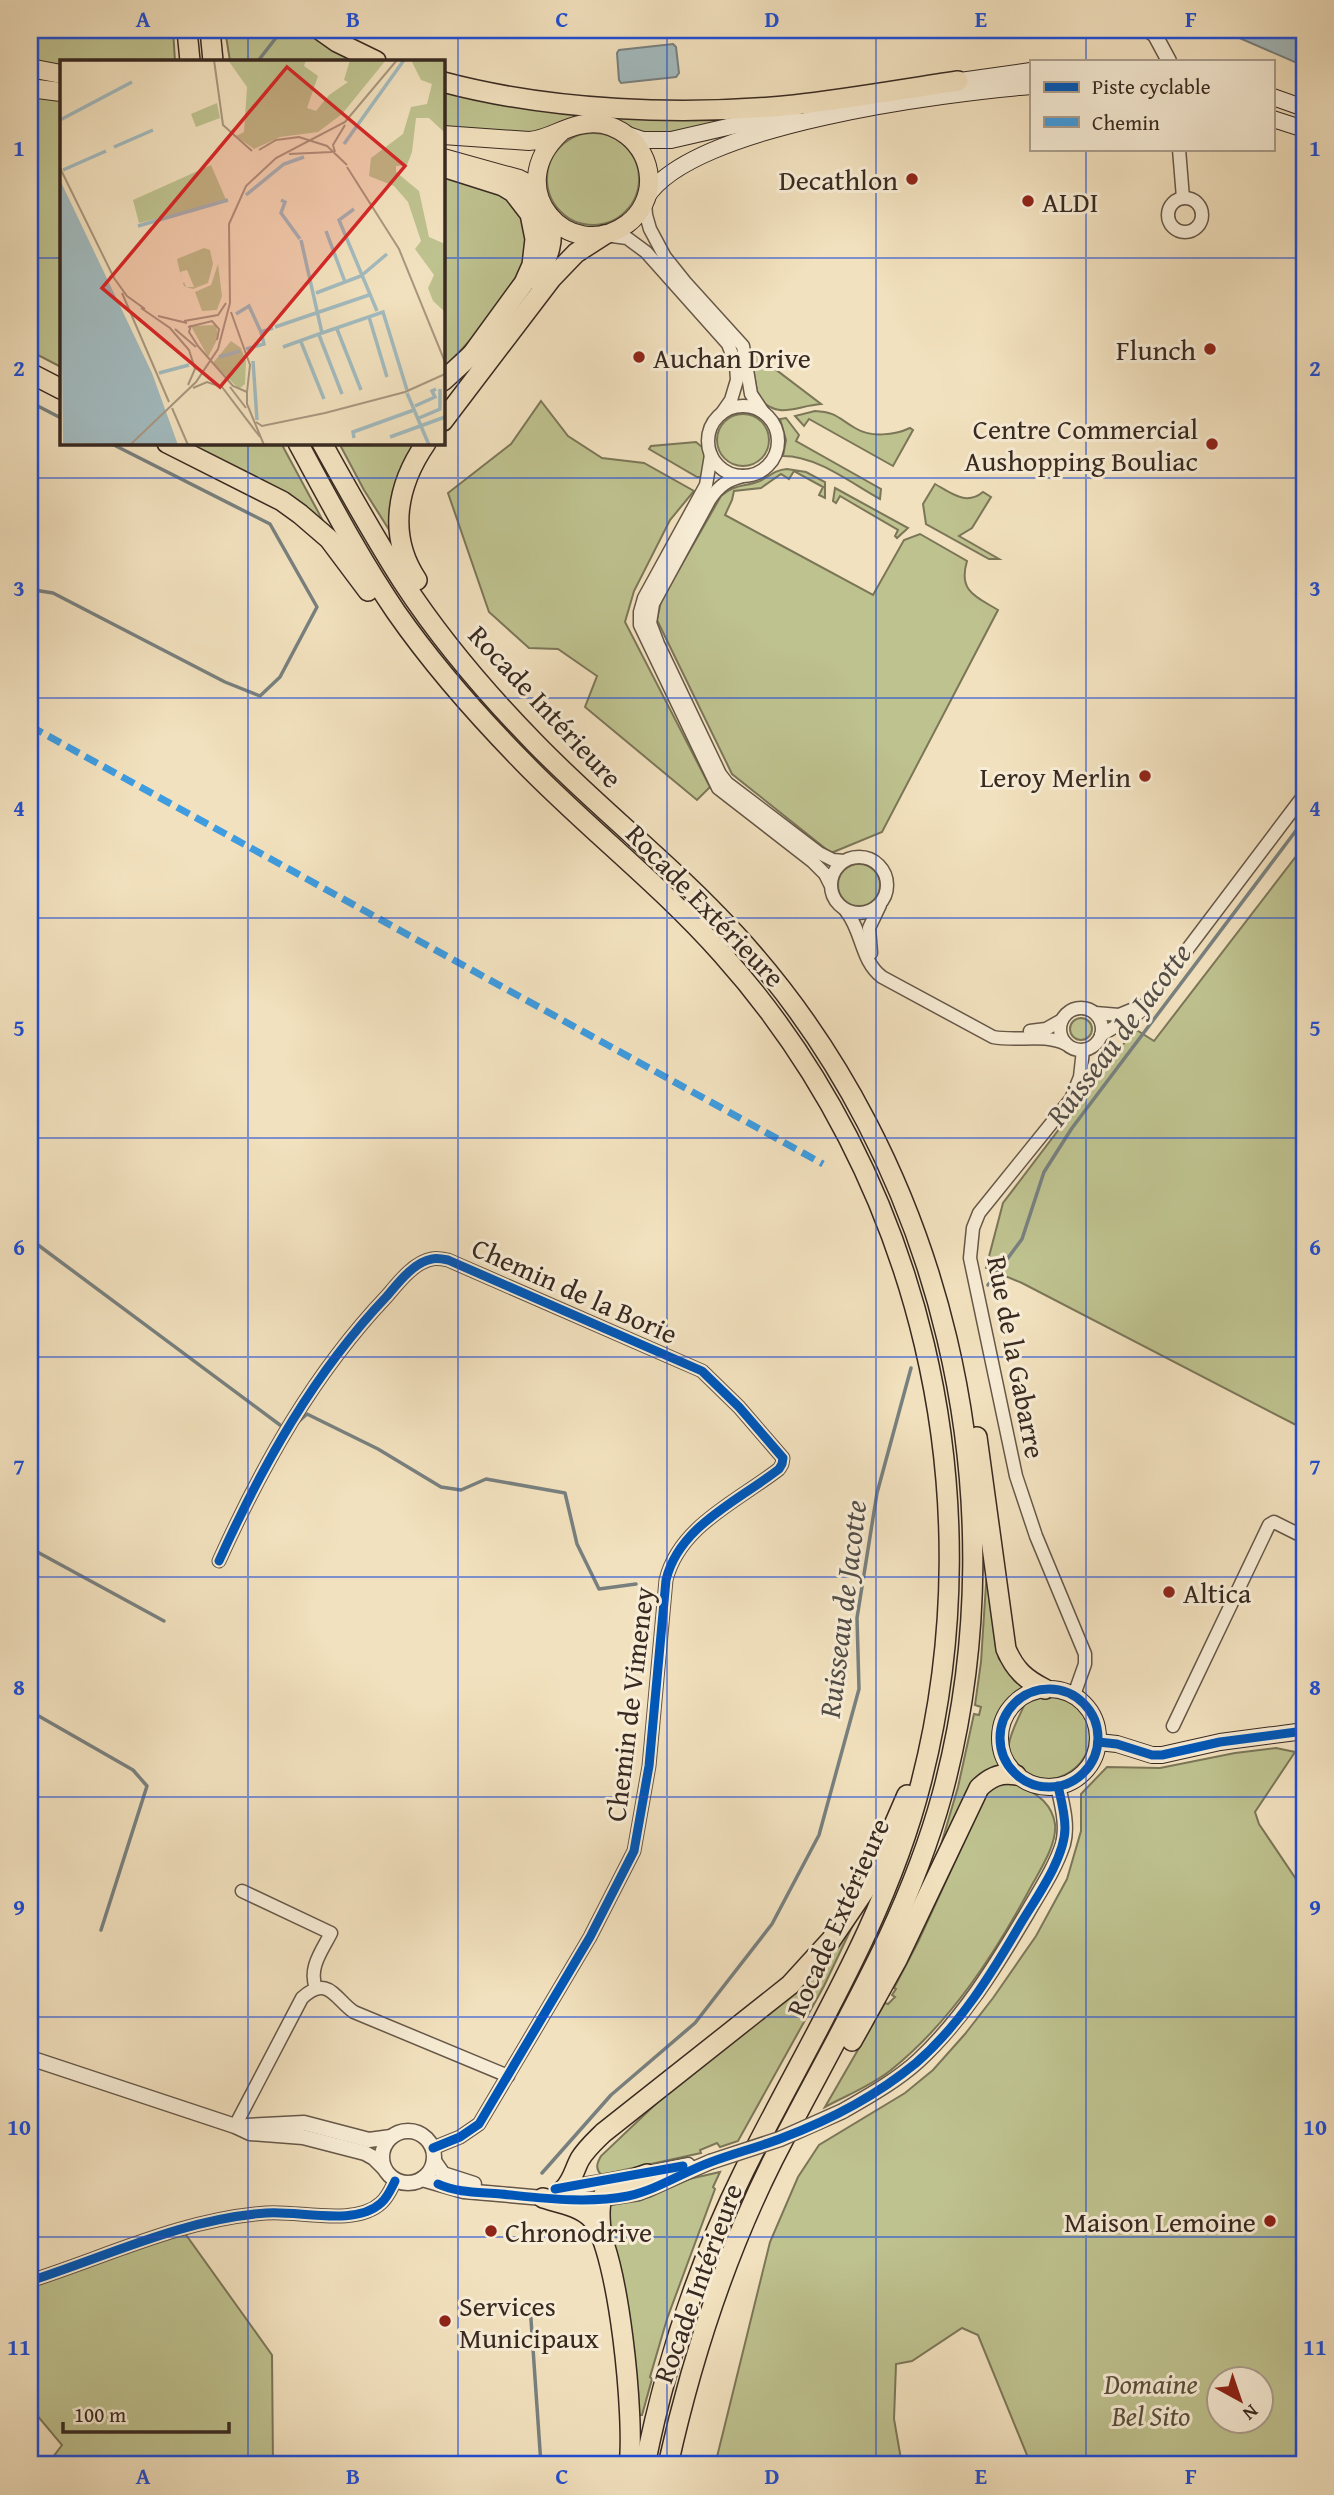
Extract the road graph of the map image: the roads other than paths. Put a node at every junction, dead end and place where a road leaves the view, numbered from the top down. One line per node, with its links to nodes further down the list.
1 (187, 30): 5 (highway)
2 (210, 30): 6 (highway)
3 (320, 30): 7 (highway)
4 (1148, 30): 8 (street)
5 (190, 60)
6 (213, 60)
7 (374, 60)
8 (1168, 60)
9 (30, 68): 11 (main road)
10 (1030, 71): 12 (main road)
11 (60, 74)
12 (958, 81): 13 (highway); 23 (main road)
13 (444, 82)
14 (1030, 86): 32 (main road)
15 (30, 88): 16 (main road)
16 (60, 92)
17 (1274, 97): 18 (main road)
18 (1304, 108)
19 (1274, 119): 20 (main road)
20 (1304, 129)
21 (561, 132): 22 (main road); 23 (main road); 30 (main road)
22 (444, 135)
23 (628, 135): 32 (main road)
24 (1169, 150): 29 (street)
25 (1179, 150): 29 (street)
26 (1188, 150): 29 (street)
27 (444, 159): 30 (main road)
28 (444, 167): 35 (highway)
29 (1181, 182): 31 (street)
30 (538, 197): 33 (main road)
31 (1183, 198)
32 (646, 199): 34 (main road); 41 (street)
33 (548, 215): 34 (main road); 35 (highway)
34 (604, 235): 42 (street); 43 (highway)
35 (470, 357): 39 (highway)
36 (30, 360): 38 (highway)
37 (30, 373): 40 (highway)
38 (60, 375)
39 (444, 380)
40 (60, 388)
41 (763, 412): 42 (street); 49 (street)
42 (722, 413): 48 (street)
43 (444, 420)
44 (169, 444): 51 (highway)
45 (299, 444): 51 (highway, Rocade Extérieure)
46 (323, 444): 50 (highway, Rocade Intérieure)
47 (425, 444): 50 (highway)
48 (711, 455): 49 (street); 54 (street)
49 (743, 475): 53 (street)
50 (490, 693): 63 (highway, Rocade Intérieure)
51 (471, 706): 73 (highway, Rocade Extérieure)
52 (1304, 795): 57 (street)
53 (844, 861): 54 (street); 55 (street)
54 (830, 884): 56 (street)
55 (880, 905): 56 (street); 59 (street)
56 (846, 911): 61 (street)
57 (1147, 1000): 58 (street); 60 (street)
58 (1095, 1013): 59 (street); 60 (street)
59 (1062, 1020): 61 (street)
60 (1101, 1035): 62 (street)
61 (1066, 1044): 62 (street)
62 (1083, 1050): 68 (street, Rue de la Gabarre)
63 (932, 1283): 67 (highway); 79 (highway, Rocade Intérieure)
64 (783, 1458): 66 (street, Chemin de la Borie); 78 (street, Chemin de Vimeney)
65 (1304, 1537): 69 (street)
66 (219, 1561)
67 (1045, 1689): 68 (main road); 72 (main road)
68 (1073, 1695): 71 (main road)
69 (1173, 1726)
70 (1304, 1731): 71 (main road)
71 (1098, 1742): 74 (main road)
72 (1016, 1775): 74 (main road); 79 (highway)
73 (922, 1779): 89 (highway); 95 (highway, Rocade Extérieure)
74 (1058, 1786): 84 (street, bridge)
75 (242, 1891): 76 (street)
76 (316, 1989): 78 (street); 80 (street)
77 (30, 2058): 80 (street)
78 (508, 2076): 83 (street, Chemin de Vimeney)
79 (817, 2080): 96 (highway, Rocade Intérieure)
80 (235, 2126): 81 (street)
81 (281, 2129): 82 (street); 85 (street)
82 (391, 2137): 83 (street); 85 (street)
83 (433, 2155): 87 (street); 89 (street)
84 (710, 2162): 86 (street); 91 (street)
85 (383, 2168): 88 (street)
86 (647, 2174): 89 (street); 91 (highway)
87 (422, 2179): 88 (street); 90 (street)
88 (395, 2181): 93 (street)
89 (564, 2189)
90 (543, 2198): 91 (street); 92 (highway)
91 (600, 2199): 92 (highway)
92 (601, 2234): 94 (highway)
93 (30, 2281)
94 (629, 2465)
95 (645, 2465)
96 (668, 2465)

